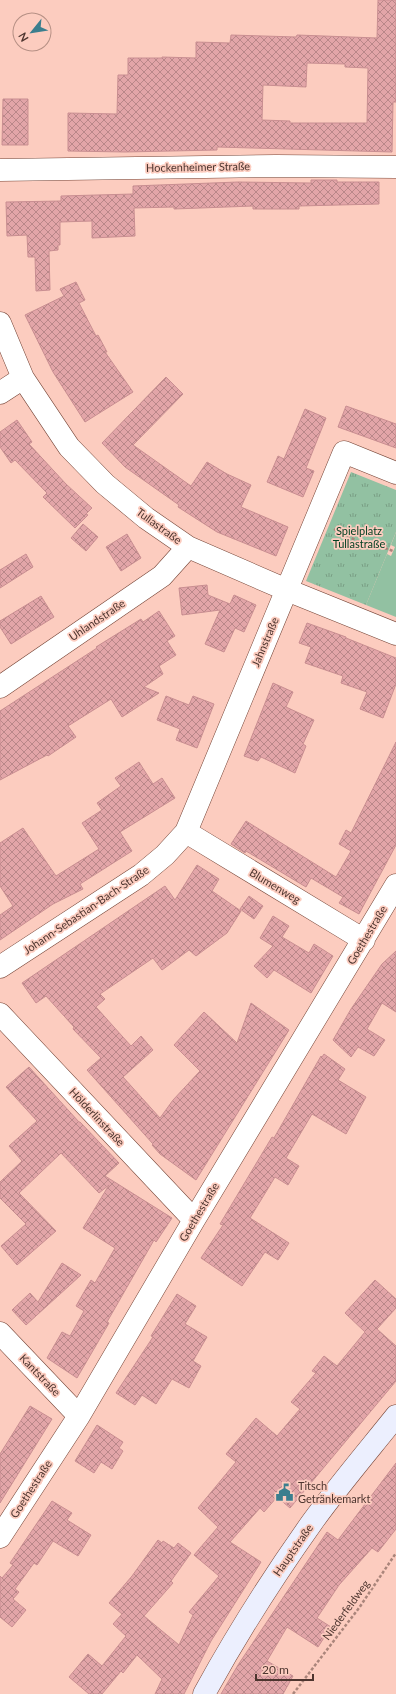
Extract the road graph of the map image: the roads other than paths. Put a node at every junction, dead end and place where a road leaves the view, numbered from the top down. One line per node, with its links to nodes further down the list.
1 (396, 167): 2 (street, Hockenheimer Straße)
2 (0, 170)
3 (0, 323): 4 (street, Tullastraße)
4 (23, 378): 5 (street); 7 (street, Tullastraße)
5 (0, 393)
6 (396, 473): 8 (street, Jahnstraße)
7 (188, 547): 8 (street, Tullastraße); 10 (street, Uhlandstraße)
8 (287, 590): 9 (street, Tullastraße); 11 (street, Jahnstraße)
9 (396, 634)
10 (0, 687)
11 (186, 832): 13 (street, Blumenweg); 14 (street, Johann-Sebastian-Bach-Straße)
12 (396, 885): 13 (street, Goethestraße)
13 (364, 940): 16 (street, Goethestraße)
14 (0, 967)
15 (0, 1014): 16 (street, Hölderlinstraße)
16 (194, 1220): 18 (street, Goethestraße)
17 (0, 1334): 18 (street, Kantstraße)
18 (79, 1416): 20 (street, Goethestraße)
19 (396, 1416): 21 (street, Hauptstraße)
20 (0, 1537)
21 (204, 1694)

